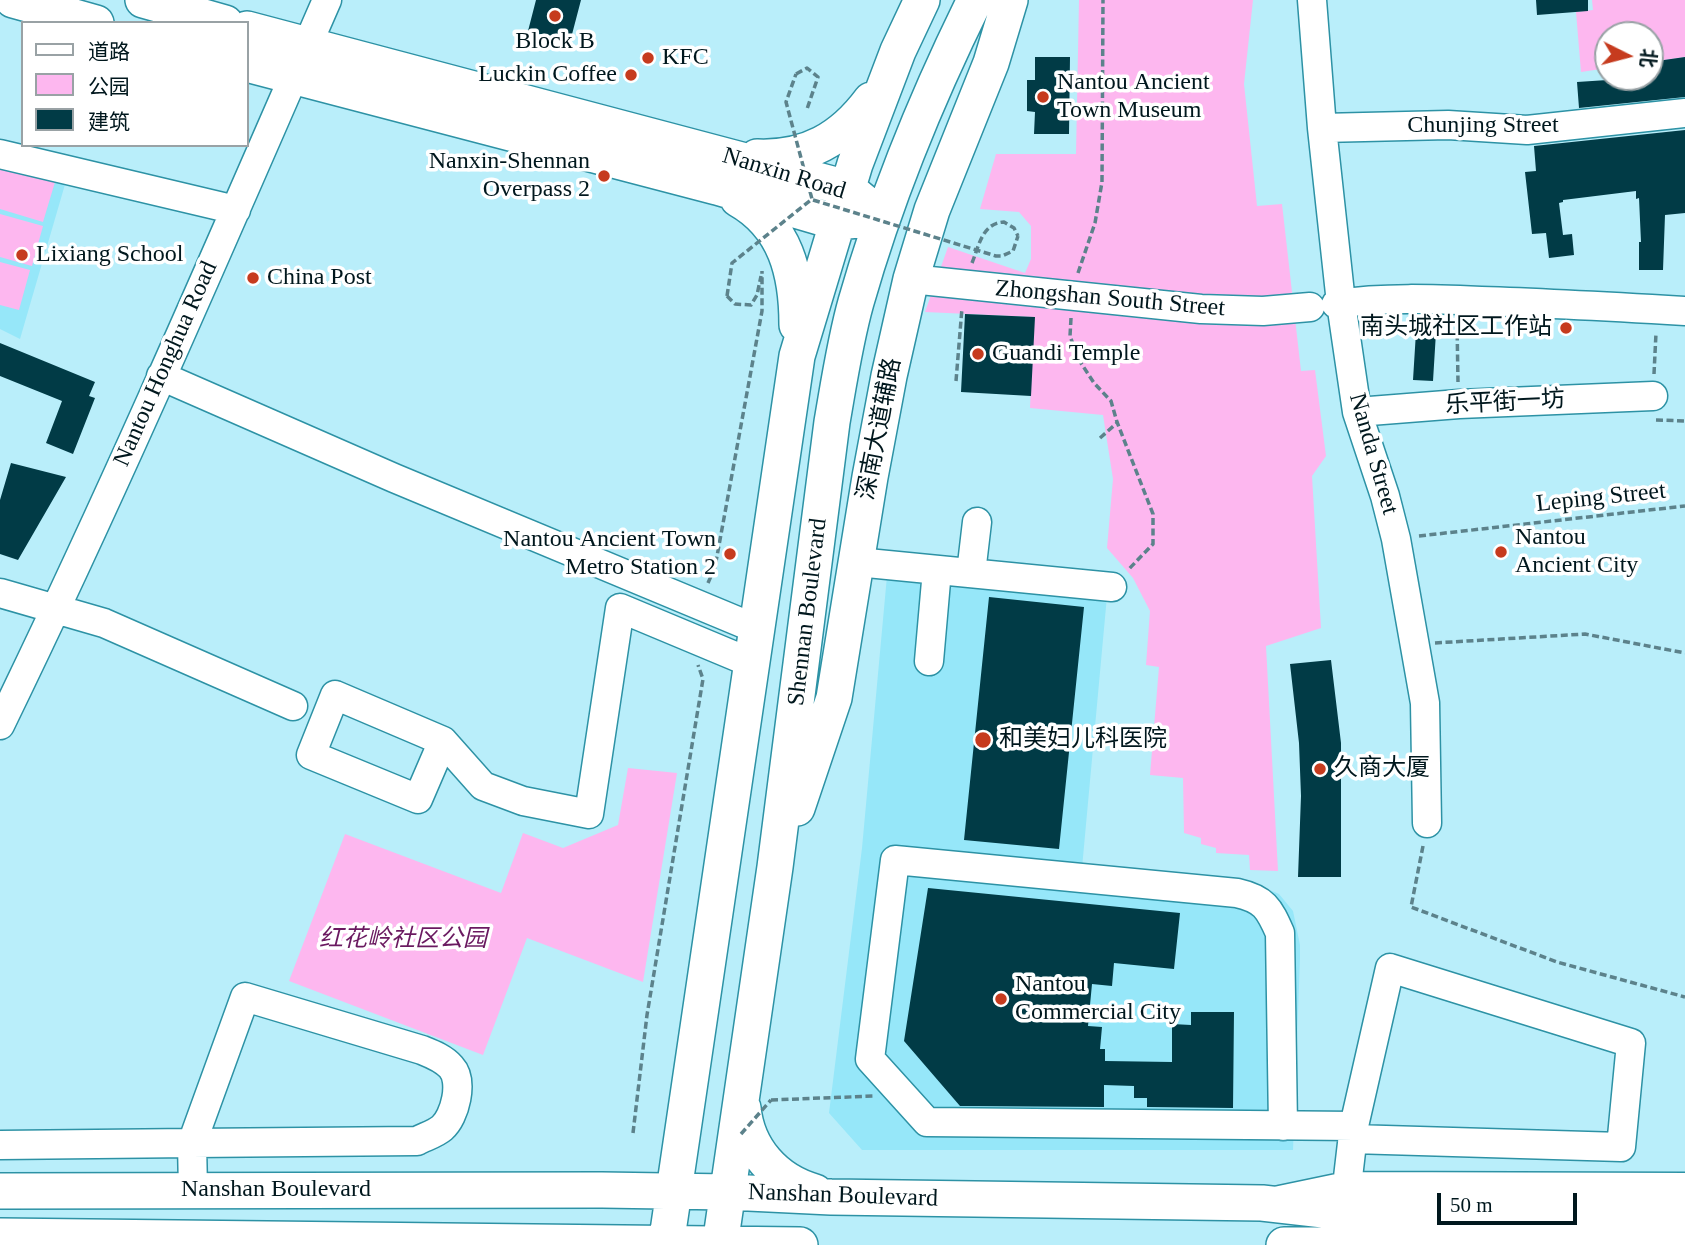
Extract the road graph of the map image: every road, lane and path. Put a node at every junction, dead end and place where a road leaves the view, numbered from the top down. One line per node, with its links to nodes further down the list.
1 (13, 0): 9 (main road)
2 (143, 0): 10 (main road)
3 (327, 0): 13 (street, Nantou Honghua Road)
4 (922, 0): 12 (main road, Shennan Boulevard)
5 (975, 0): 24 (main road, Shennan Boulevard)
6 (1010, 0): 14 (main road)
7 (1018, 0): 14 (street, 深南大道辅路)
8 (1312, 0): 18 (street, Nanda Street)
9 (89, 21)
10 (219, 21)
11 (248, 30): 13 (main road, Nanxin Road)
12 (898, 51): 20 (main road); 21 (main road, Shennan Boulevard)
13 (300, 61): 15 (main road, Nanxin Road); 20 (main road, Nanxin Road); 22 (street, Nantou Honghua Road)
14 (991, 63): 26 (main road, 深南大道辅路)
15 (248, 64)
16 (807, 110): 23 (path, bridge)
17 (1685, 113): 18 (street, Chunjing Street)
18 (1322, 128): 28 (street, Nanda Street)
19 (0, 153): 22 (street)
20 (721, 171): 21 (main road, Nanxin Road); 23 (main road, Nanxin Road); 31 (main road)
21 (847, 188): 23 (main road, Shennan Boulevard); 24 (main road, Nanxin Road)
22 (236, 210): 32 (street, Nantou Honghua Road)
23 (824, 210): 24 (main road, Nanxin Road); 25 (path, bridge); 31 (main road, Shennan Boulevard); 47 (path, bridge)
24 (883, 218): 59 (main road, Shennan Boulevard)
25 (967, 275): 26 (street, Zhongshan South Street); 28 (street, Zhongshan South Street); 33 (path)
26 (911, 279): 43 (main road, 深南大道辅路)
27 (1457, 300): 28 (street, Zhongshan South Street); 29 (street, Zhongshan South Street); 35 (path)
28 (1329, 304): 36 (street, Nanda Street)
29 (1657, 310): 30 (street, Zhongshan South Street); 34 (path)
30 (1685, 311)
31 (797, 356): 51 (main road, Shennan Boulevard)
32 (161, 376): 49 (street, Nantou Honghua Road); 51 (street)
33 (956, 381)
34 (1653, 396): 35 (street, 乐平街一坊); 37 (path)
35 (1459, 404): 36 (street, 乐平街一坊)
36 (1357, 412): 42 (street, Nanda Street)
37 (1685, 421)
38 (1117, 422): 39 (path)
39 (1100, 438)
40 (1685, 506): 42 (path, Leping Street)
41 (976, 522): 45 (street)
42 (1396, 539): 50 (street, Nanda Street)
43 (857, 562): 44 (street); 59 (main road, 深南大道辅路)
44 (937, 569): 45 (street); 54 (street)
45 (971, 573): 46 (street)
46 (1112, 587)
47 (706, 588)
48 (0, 593): 49 (street)
49 (56, 609): 55 (street); 56 (street, Nantou Honghua Road)
50 (1416, 644): 52 (path); 58 (street, Nanda Street)
51 (756, 647): 57 (street); 73 (main road, Shennan Boulevard)
52 (1685, 653)
53 (696, 659): 64 (path)
54 (929, 661)
55 (293, 706)
56 (0, 725)
57 (443, 740): 57 (street)
58 (1427, 823): 60 (path)
59 (775, 867): 61 (main road, Shennan Boulevard)
60 (1685, 997)
61 (742, 1094): 74 (main road, Shennan Boulevard); 75 (main road)
62 (839, 1097): 66 (path, bridge)
63 (1283, 1126): 63 (street); 65 (street)
64 (633, 1133)
65 (1353, 1133): 65 (street); 69 (street)
66 (741, 1134)
67 (192, 1143): 67 (street); 68 (street); 71 (street)
68 (0, 1145)
69 (1347, 1185): 70 (street); 76 (street)
70 (1685, 1187)
71 (192, 1190): 72 (main road, Nanshan Boulevard); 73 (main road, Nanshan Boulevard)
72 (0, 1191)
73 (673, 1191): 74 (main road, Nanshan Boulevard); 81 (main road, Shennan Boulevard)
74 (728, 1192): 75 (main road, Nanshan Boulevard); 82 (main road, Shennan Boulevard)
75 (831, 1197): 76 (main road, Nanshan Boulevard)
76 (1262, 1203): 78 (main road, Nanshan Boulevard)
77 (1685, 1214): 78 (main road, Nanshan Boulevard)
78 (1508, 1234): 80 (main road, Nanshan Boulevard); 84 (main road, Nanshan Boulevard)
79 (0, 1236): 81 (main road, Nanshan Boulevard)
80 (1685, 1243)
81 (667, 1244): 82 (main road, Nanshan Boulevard)
82 (720, 1244): 83 (main road, Nanshan Boulevard)
83 (800, 1245)
84 (1284, 1245)

